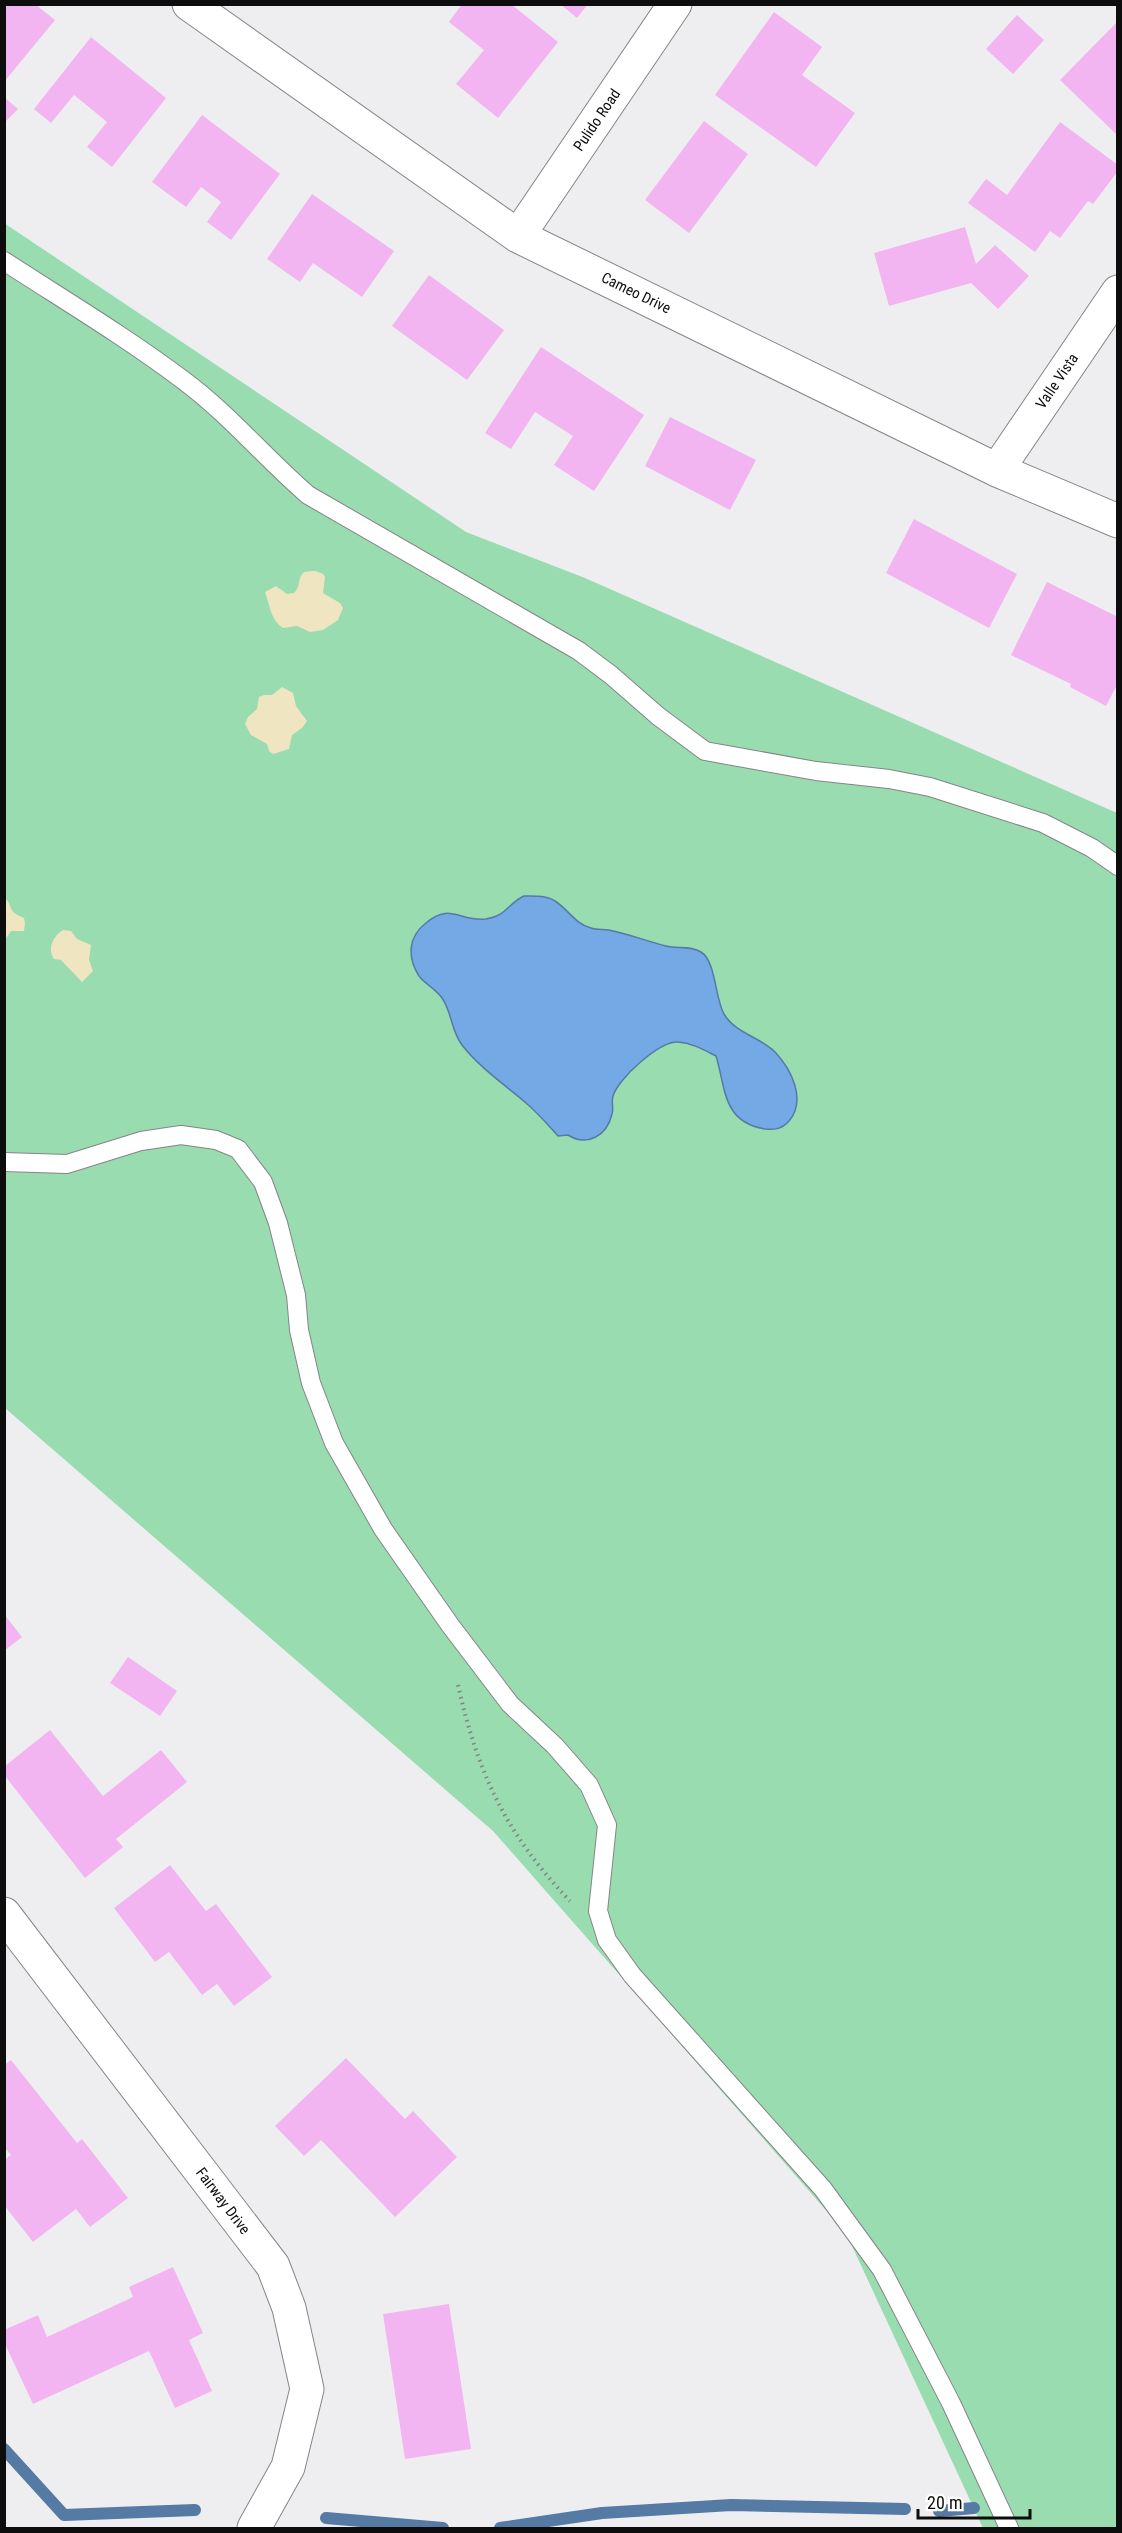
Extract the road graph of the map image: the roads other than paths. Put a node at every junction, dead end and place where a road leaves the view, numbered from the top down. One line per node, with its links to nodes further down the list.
1 (189, 4): 3 (street, Cameo Drive)
2 (675, 4): 3 (street, Pulido Road)
3 (518, 236): 6 (street, Cameo Drive)
4 (4, 261): 8 (lane)
5 (1118, 292): 6 (street, Valle Vista)
6 (997, 470): 7 (street, Cameo Drive)
7 (1118, 521)
8 (1118, 866)
9 (4, 1161): 12 (lane)
10 (4, 1914): 11 (street, Fairway Drive)
11 (254, 2529)
12 (1009, 2529)

